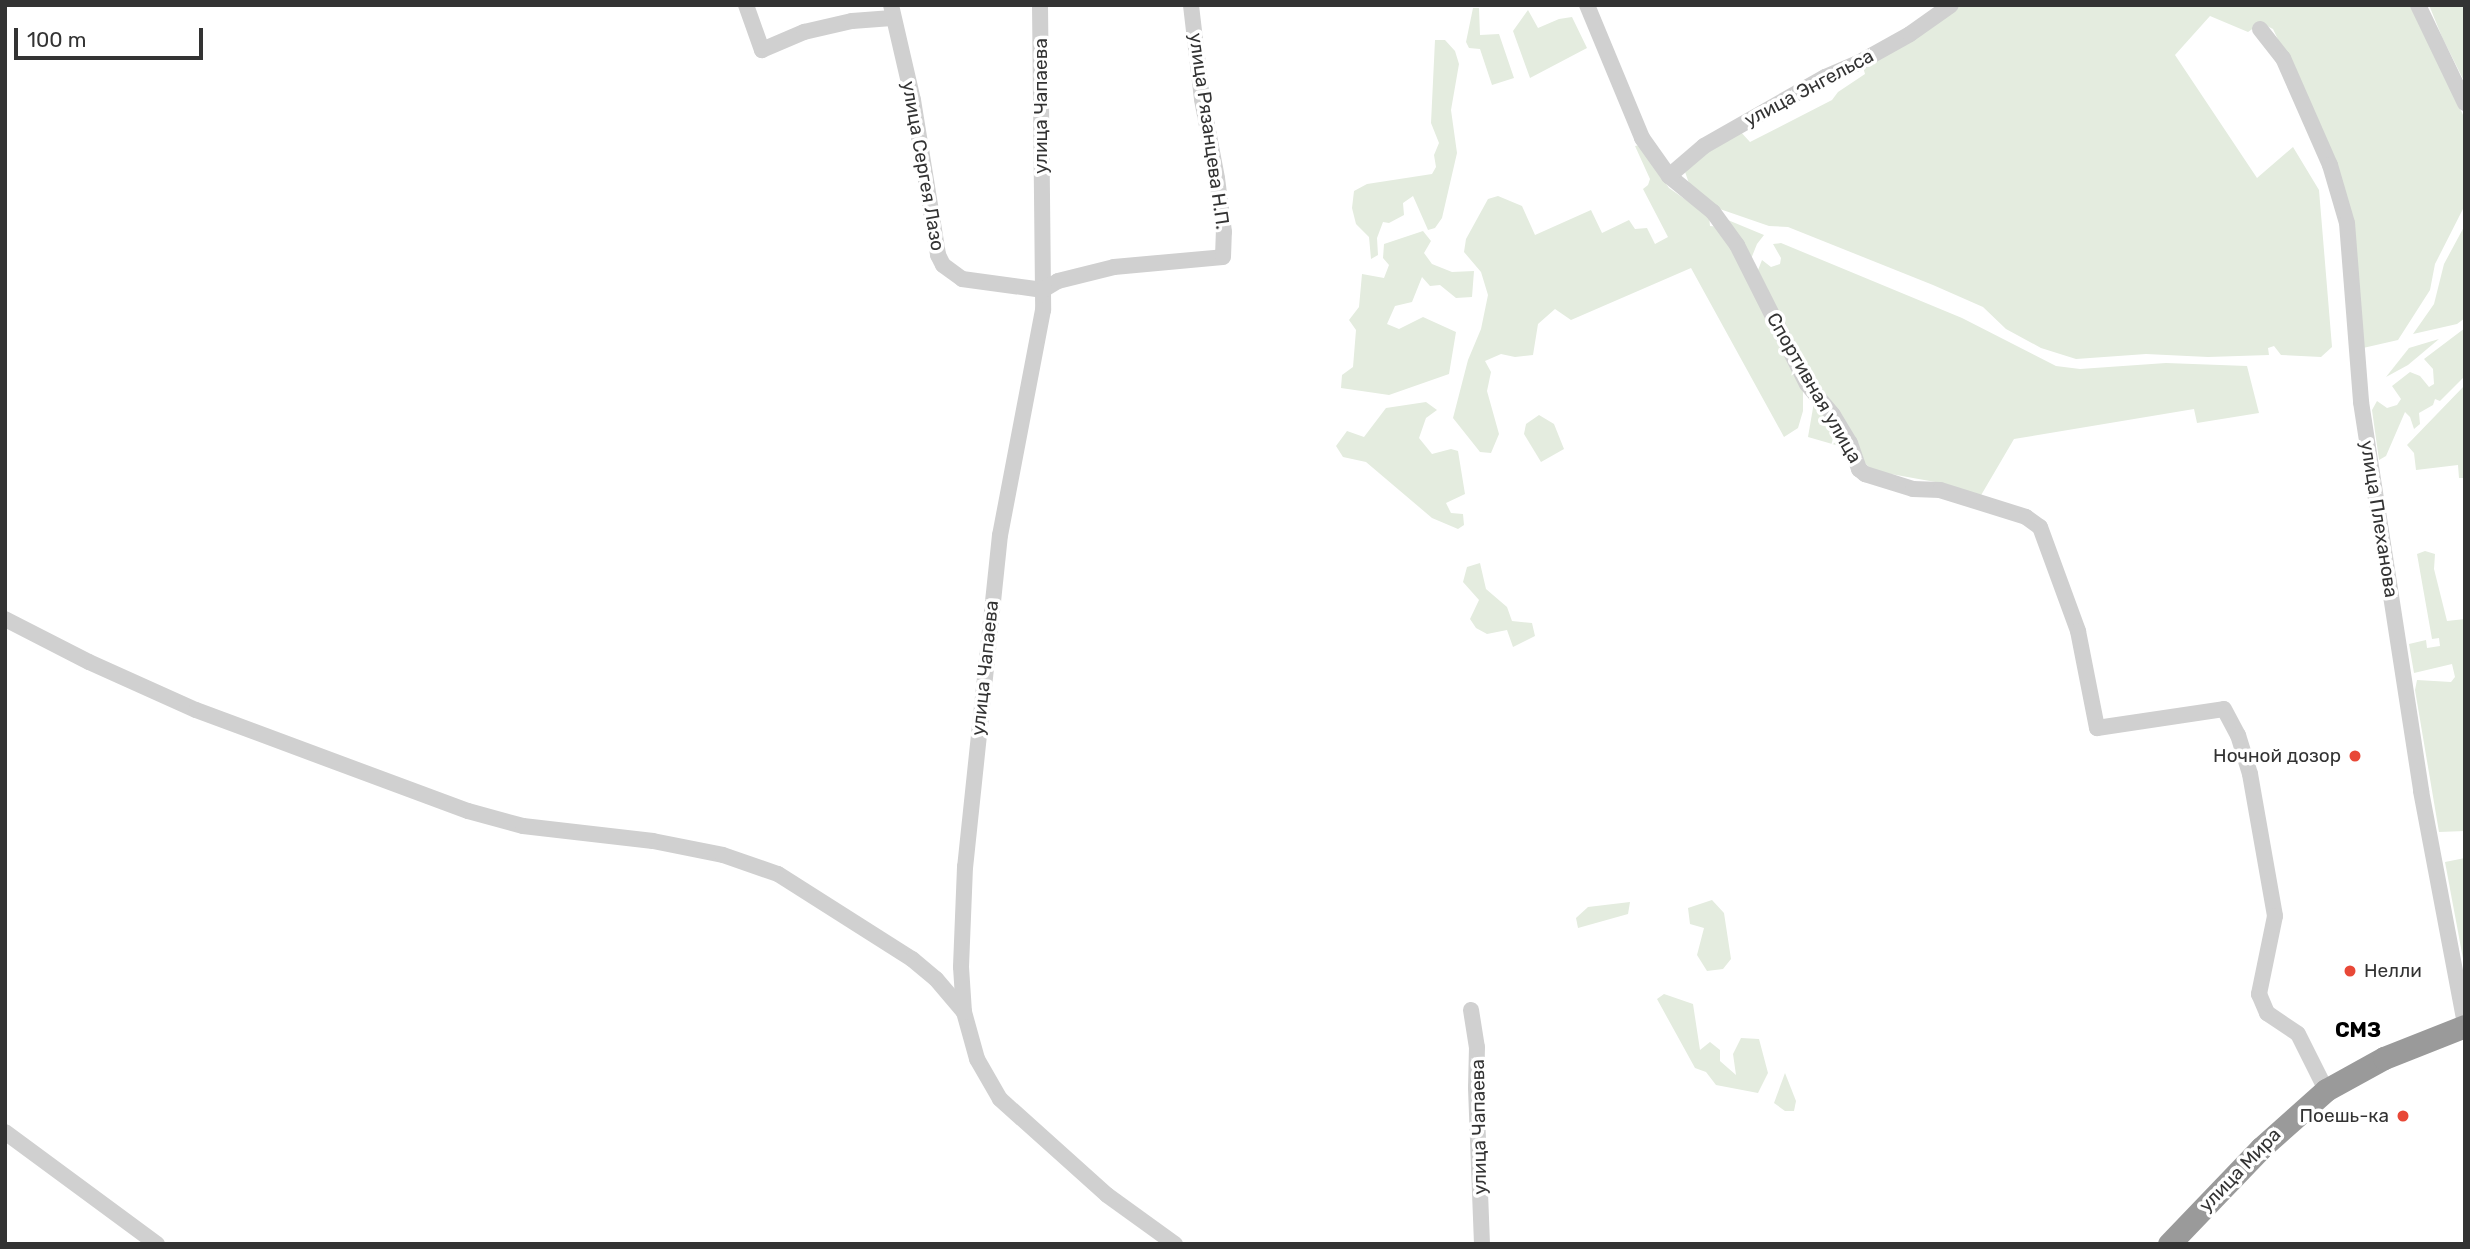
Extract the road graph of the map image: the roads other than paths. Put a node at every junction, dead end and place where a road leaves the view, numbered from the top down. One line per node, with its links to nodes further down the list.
1 (746, 5): 7 (street)
2 (1040, 5): 11 (street, улица Чапаева)
3 (1191, 5): 11 (street, улица Рязанцева Н.П.)
4 (1587, 5): 10 (street, Спортивная улица)
5 (1951, 5): 10 (street, улица Энгельса)
6 (2418, 5): 9 (street)
7 (892, 12): 11 (street, улица Сергея Лазо)
8 (2260, 29): 15 (street, улица Плеханова)
9 (2465, 103)
10 (1669, 176): 16 (street, Спортивная улица)
11 (1043, 290): 14 (street, улица Чапаева)
12 (5, 619): 14 (street)
13 (1471, 1010): 20 (street, улица Чапаева)
14 (964, 1012): 19 (street, улица Чапаева)
15 (2465, 1025): 16 (highway, улица Мира)
16 (2326, 1090): 21 (highway, улица Мира)
17 (5, 1132): 18 (street)
18 (157, 1244)
19 (1175, 1244)
20 (1482, 1244)
21 (2169, 1244)

